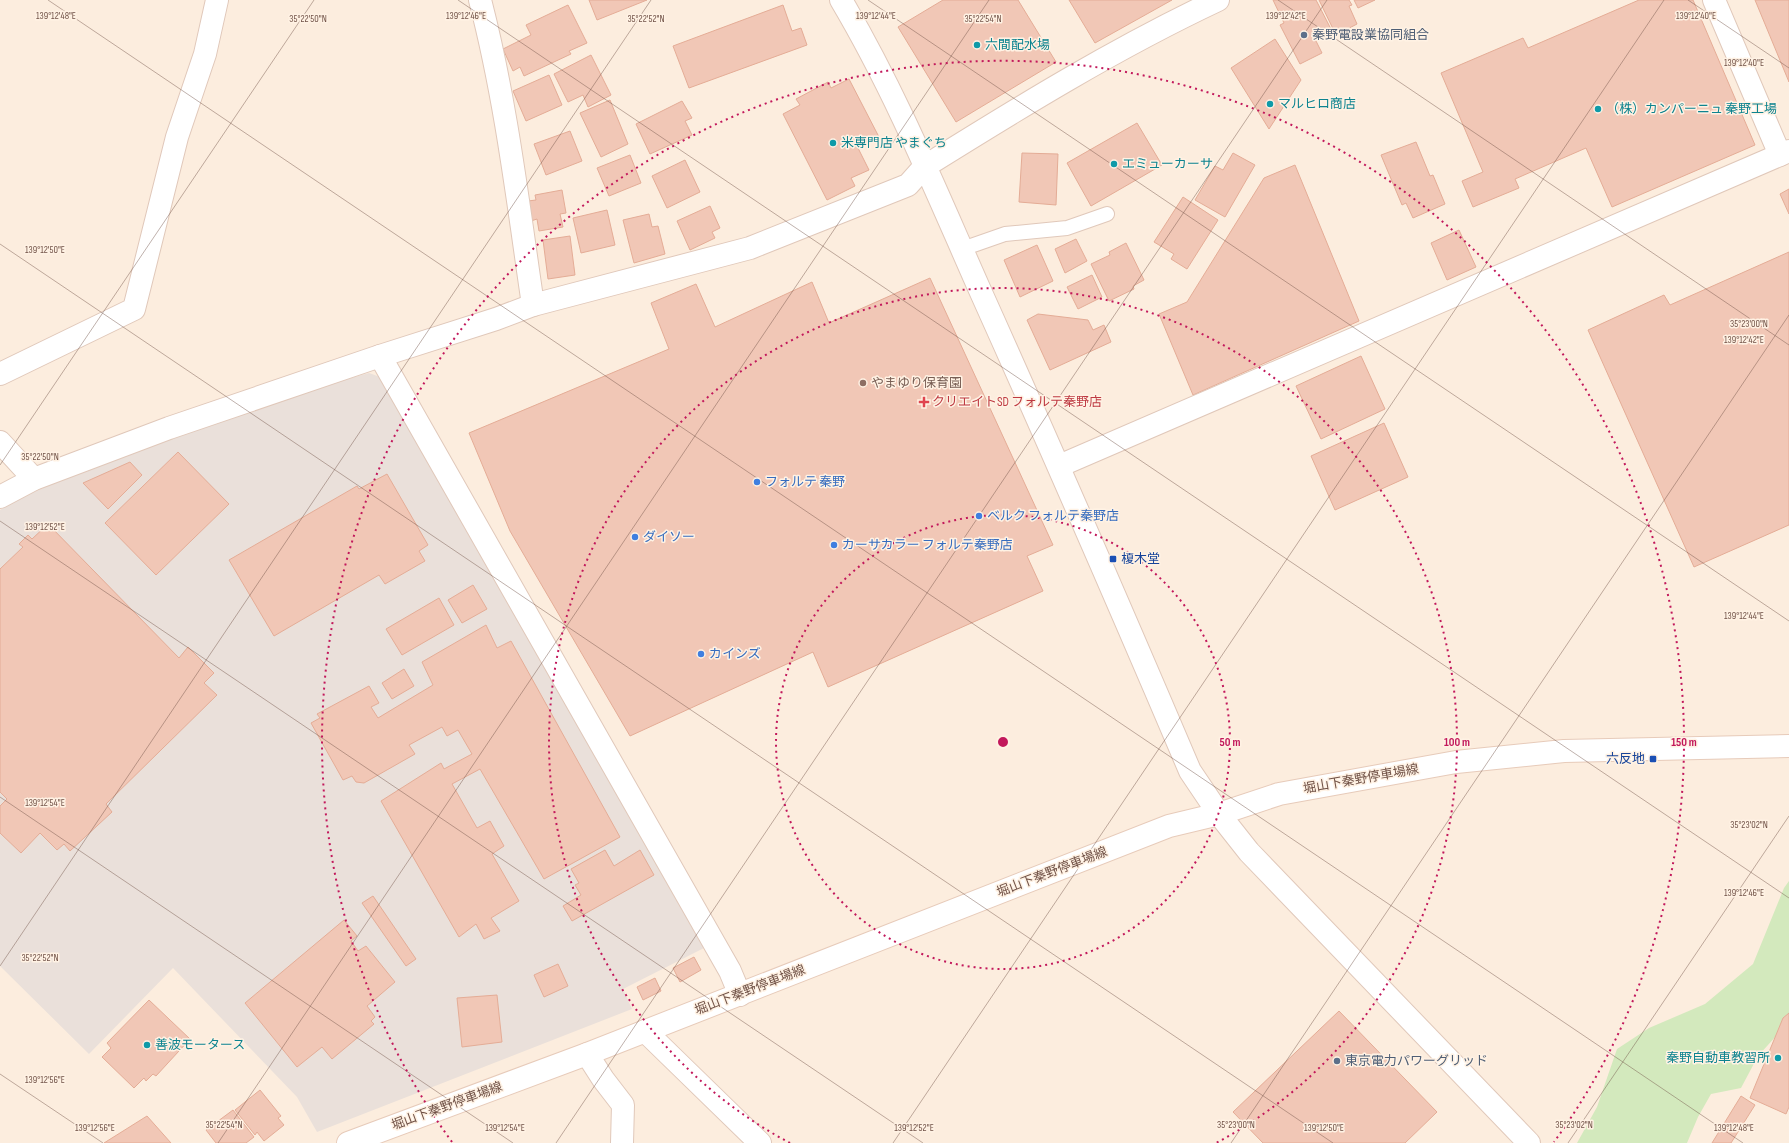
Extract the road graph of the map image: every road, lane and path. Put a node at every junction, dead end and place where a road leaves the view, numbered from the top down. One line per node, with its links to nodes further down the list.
1 (217, 0): 12 (street)
2 (480, 0): 10 (street)
3 (841, 0): 7 (street)
4 (1218, 0): 7 (street)
5 (1714, 0): 6 (street)
6 (1784, 153): 14 (street)
7 (924, 167): 9 (street); 10 (street)
8 (1107, 214): 9 (lane)
9 (962, 250): 14 (street)
10 (533, 305): 11 (street)
11 (380, 356): 15 (street); 19 (street)
12 (0, 374)
13 (0, 442): 15 (street)
14 (1059, 466): 18 (street)
15 (34, 479): 16 (street)
16 (0, 497)
17 (1789, 746): 18 (street, 堀山下秦野停車場線)
18 (1219, 814): 19 (street, 堀山下秦野停車場線); 25 (street)
19 (740, 995): 20 (street, 堀山下秦野停車場線)
20 (645, 1031): 21 (street, 堀山下秦野停車場線); 24 (street)
21 (587, 1054): 22 (street, 堀山下秦野停車場線); 23 (street)
22 (348, 1143)
23 (622, 1143)
24 (760, 1143)
25 (1529, 1143)

